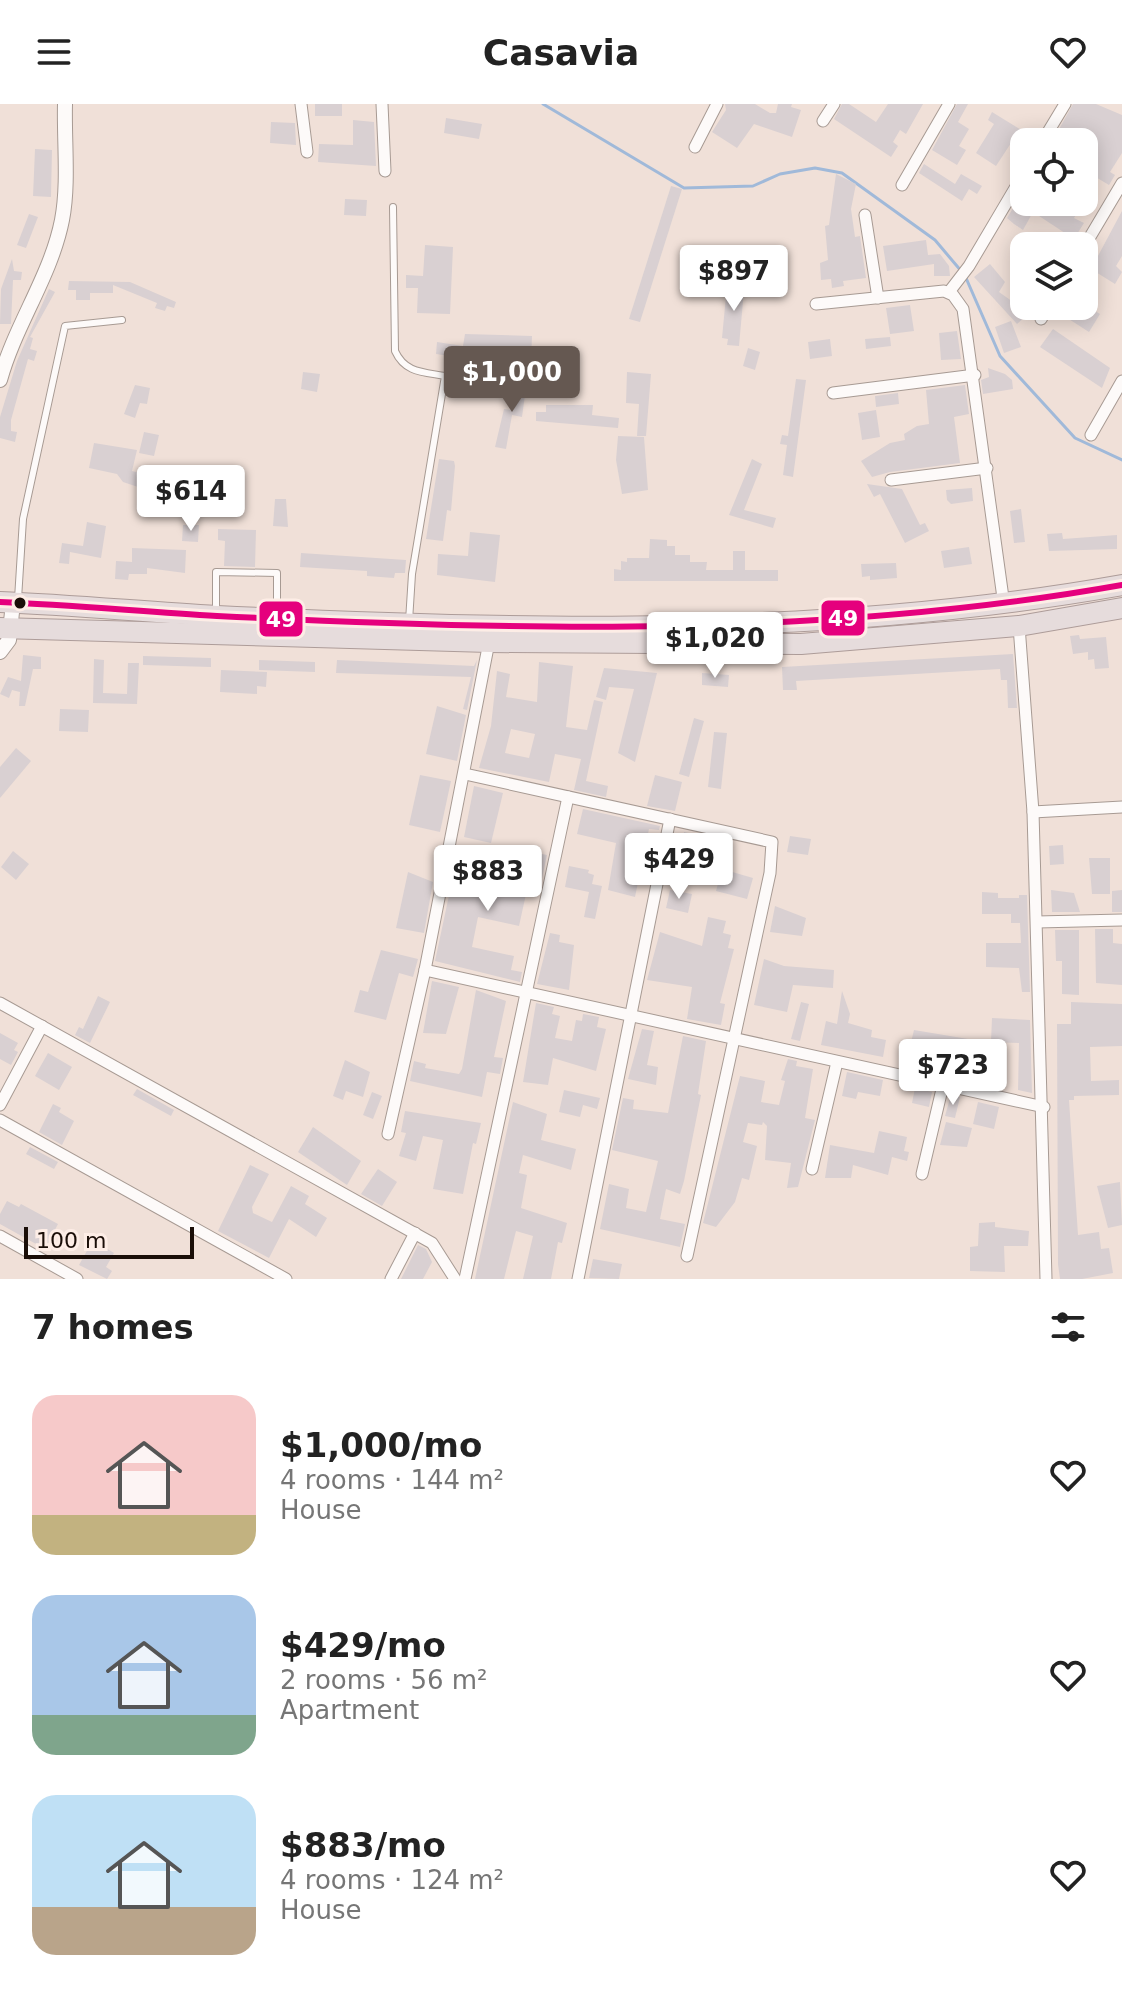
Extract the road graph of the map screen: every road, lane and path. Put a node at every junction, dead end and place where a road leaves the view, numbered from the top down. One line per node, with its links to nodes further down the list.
1 (65, 104): 24 (street)
2 (301, 104): 11 (street)
3 (717, 104): 10 (street)
4 (834, 104): 8 (street)
5 (949, 104): 14 (street)
6 (1065, 104): 9 (street)
7 (384, 107): 12 (street)
8 (823, 121)
9 (1050, 128)
10 (695, 147)
11 (307, 152)
12 (385, 171)
13 (1122, 183): 18 (street)
14 (902, 185)
15 (1010, 197): 19 (street)
16 (393, 207): 39 (lane)
17 (865, 215): 20 (street)
18 (1093, 232)
19 (952, 288): 20 (street); 23 (street)
20 (878, 298): 21 (street)
21 (816, 304)
22 (122, 320): 32 (lane)
23 (975, 375): 26 (street); 28 (street)
24 (0, 380)
25 (1122, 381): 27 (street)
26 (833, 393)
27 (1091, 435)
28 (987, 468): 29 (street); 33 (street)
29 (891, 480)
30 (1122, 585): 31 (highway)
31 (1033, 601): 33 (highway); 36 (highway)
32 (10, 603): 35 (highway); 38 (street)
33 (1004, 605): 40 (highway)
34 (1122, 608): 36 (highway)
35 (216, 616): 37 (highway); 37 (lane)
36 (1027, 625): 40 (highway); 46 (street)
37 (277, 627): 38 (highway); 39 (highway)
38 (6, 628): 42 (street)
39 (409, 630): 40 (highway); 41 (highway)
40 (685, 635): 41 (highway)
41 (489, 642): 43 (street)
42 (0, 652)
43 (465, 774): 44 (street); 50 (street)
44 (568, 797): 47 (street); 51 (street)
45 (1122, 807): 46 (street)
46 (1033, 812): 49 (street)
47 (670, 819): 53 (street); 55 (street)
48 (1122, 920): 49 (street)
49 (1037, 922): 59 (street)
50 (425, 970): 51 (street); 61 (street)
51 (527, 993): 53 (street); 71 (street)
52 (0, 1003): 54 (street)
53 (632, 1019): 55 (street); 72 (street)
54 (42, 1026): 58 (street); 64 (street)
55 (735, 1039): 56 (street); 66 (street)
56 (837, 1062): 57 (street); 62 (street)
57 (943, 1085): 59 (street); 63 (street)
58 (0, 1105)
59 (1044, 1107): 73 (street)
60 (0, 1120): 68 (street)
61 (388, 1134)
62 (812, 1169)
63 (922, 1174)
64 (415, 1233): 69 (street); 70 (street)
65 (0, 1236): 67 (street)
66 (687, 1256)
67 (77, 1279)
68 (286, 1279)
69 (391, 1279)
70 (455, 1279)
71 (465, 1279)
72 (578, 1279)
73 (1046, 1279)

